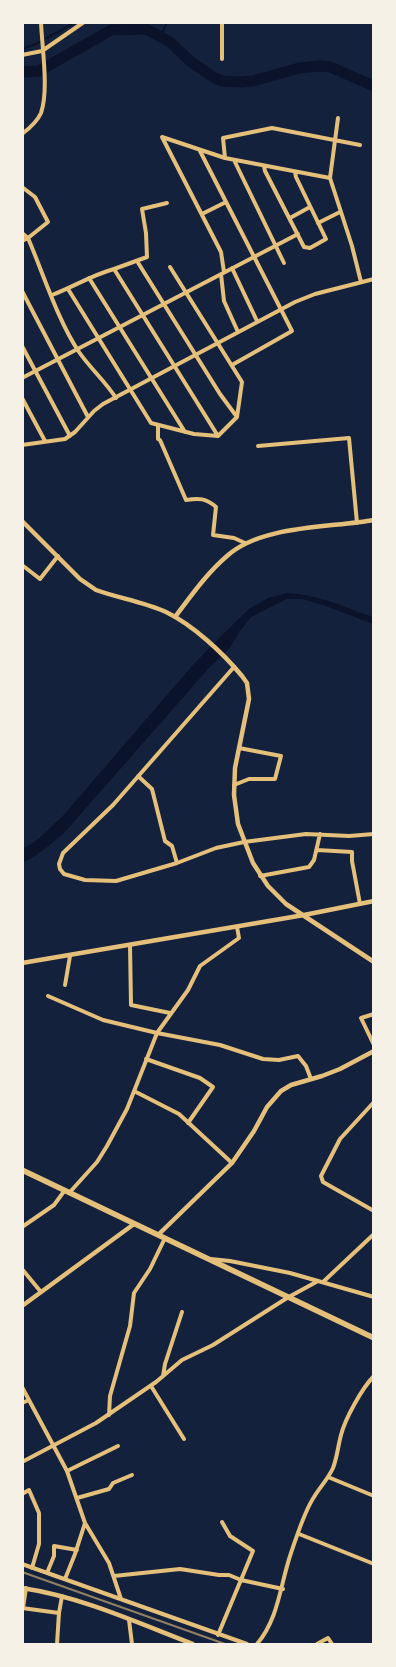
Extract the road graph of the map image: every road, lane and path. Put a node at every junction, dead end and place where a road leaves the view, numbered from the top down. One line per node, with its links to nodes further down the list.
1 (40, 22): 4 (street)
2 (84, 22): 4 (street)
3 (222, 22): 6 (street)
4 (42, 52): 5 (street); 8 (street)
5 (22, 55)
6 (222, 59)
7 (338, 118): 9 (street)
8 (22, 134)
9 (335, 140): 10 (street); 12 (street); 16 (street)
10 (360, 146)
11 (200, 150): 12 (street); 18 (street); 22 (street)
12 (225, 158): 13 (street)
13 (234, 160): 14 (street); 29 (street)
14 (264, 166): 15 (street); 23 (street)
15 (295, 172): 16 (street); 20 (street)
16 (330, 178): 21 (street)
17 (22, 187): 27 (street)
18 (226, 202): 22 (street); 30 (street)
19 (167, 203): 31 (street)
20 (310, 207): 23 (street); 24 (street)
21 (340, 212): 24 (street); 39 (street)
22 (202, 214): 36 (street)
23 (290, 218): 26 (street)
24 (318, 223): 26 (street)
25 (22, 233): 27 (street)
26 (298, 234): 29 (street)
27 (28, 238): 28 (street); 43 (street)
28 (22, 242)
29 (276, 246): 30 (street); 32 (street)
30 (254, 257): 34 (street); 45 (street)
31 (137, 261): 35 (street); 44 (street)
32 (284, 263)
33 (170, 267): 42 (street)
34 (232, 268): 36 (street); 47 (street)
35 (114, 269): 37 (street); 46 (street)
36 (222, 273): 42 (street); 49 (street)
37 (89, 278): 40 (street); 48 (street)
38 (374, 279): 39 (street)
39 (361, 282): 45 (street)
40 (68, 289): 43 (street); 50 (street)
41 (22, 292): 55 (street)
42 (186, 292): 44 (street); 51 (street)
43 (52, 295): 53 (street)
44 (164, 304): 46 (street); 54 (street)
45 (280, 309): 47 (street); 56 (street)
46 (142, 315): 48 (street); 57 (street)
47 (257, 321): 49 (street)
48 (120, 327): 50 (street); 60 (street)
49 (238, 332): 51 (street)
50 (98, 338): 53 (street); 61 (street)
51 (218, 343): 54 (street); 56 (street)
52 (22, 346): 58 (street)
53 (78, 349): 55 (street); 63 (street)
54 (196, 355): 57 (street); 65 (street)
55 (58, 359): 58 (street); 64 (street)
56 (232, 365): 65 (street)
57 (174, 366): 60 (street); 69 (street)
58 (36, 371): 59 (street); 68 (street)
59 (22, 378)
60 (152, 378): 61 (street); 67 (street)
61 (131, 390): 63 (street); 66 (street)
62 (22, 398): 70 (street)
63 (116, 398): 64 (street)
64 (88, 417): 68 (street)
65 (237, 418): 69 (street)
66 (158, 426): 67 (street); 76 (street)
67 (185, 432): 69 (street)
68 (70, 436): 70 (street)
69 (218, 436)
70 (45, 441): 71 (street)
71 (22, 445)
72 (258, 446): 75 (street)
73 (374, 520): 75 (street)
74 (22, 521): 77 (street)
75 (356, 523): 76 (street)
76 (245, 543): 79 (street)
77 (58, 556): 78 (street); 79 (street)
78 (22, 565)
79 (174, 617): 80 (street)
80 (234, 667): 81 (street); 82 (street)
81 (239, 748): 83 (street); 83 (street)
82 (138, 776): 88 (street); 88 (street)
83 (234, 785): 86 (street)
84 (320, 834): 85 (street); 86 (street); 87 (street)
85 (374, 834)
86 (244, 842): 88 (street); 89 (street)
87 (317, 850): 89 (street); 91 (street)
88 (178, 863)
89 (260, 876): 92 (street)
90 (374, 901): 91 (street)
91 (360, 904): 92 (street)
92 (304, 915): 93 (street); 96 (street)
93 (237, 927): 94 (street); 100 (street)
94 (130, 945): 95 (street); 100 (street)
95 (70, 956): 97 (street); 98 (street)
96 (374, 962)
97 (22, 963)
98 (65, 985)
99 (48, 996): 102 (street)
100 (170, 1012): 102 (street)
101 (374, 1014): 103 (street)
102 (157, 1032): 105 (street); 106 (street)
103 (374, 1046)
104 (374, 1051): 106 (street)
105 (146, 1059): 107 (street); 109 (street)
106 (311, 1079): 110 (street)
107 (134, 1091): 109 (street); 112 (street)
108 (374, 1102): 114 (street)
109 (188, 1123): 110 (street)
110 (232, 1163): 118 (street)
111 (22, 1170): 112 (main road)
112 (67, 1191): 115 (main road); 116 (street)
113 (374, 1202): 114 (street)
114 (371, 1209)
115 (134, 1224): 118 (main road); 123 (street)
116 (22, 1227)
117 (374, 1234): 122 (street)
118 (158, 1235): 119 (main road)
119 (165, 1238): 120 (main road); 135 (street)
120 (206, 1259): 122 (street); 125 (main road)
121 (22, 1269): 123 (street)
122 (321, 1282): 124 (street); 125 (street)
123 (41, 1292): 126 (street)
124 (374, 1297)
125 (287, 1298): 128 (main road); 129 (street)
126 (22, 1306)
127 (182, 1312): 129 (street)
128 (374, 1338)
129 (163, 1376): 132 (street)
130 (374, 1376): 142 (street)
131 (22, 1386): 133 (street)
132 (150, 1386): 135 (street); 136 (street)
133 (29, 1400): 134 (street); 137 (street)
134 (22, 1403)
135 (109, 1415): 137 (street)
136 (184, 1439)
137 (54, 1446): 139 (street); 140 (street)
138 (118, 1446): 140 (street)
139 (22, 1462)
140 (67, 1471): 145 (street)
141 (132, 1476): 145 (street)
142 (328, 1477): 144 (street); 148 (street)
143 (22, 1494): 152 (street)
144 (374, 1496)
145 (77, 1498): 147 (street)
146 (222, 1522): 156 (street)
147 (84, 1523): 149 (street); 154 (street)
148 (298, 1534): 151 (street); 158 (street)
149 (77, 1550): 153 (street); 155 (street)
150 (22, 1564): 152 (street)
151 (374, 1564)
152 (32, 1568): 153 (street)
153 (47, 1573): 155 (street)
154 (114, 1576): 156 (street); 160 (street)
155 (64, 1580): 160 (street)
156 (240, 1580): 158 (street); 164 (street)
157 (24, 1588): 159 (street); 161 (street)
158 (282, 1589): 169 (street)
159 (62, 1596): 162 (street); 163 (street)
160 (121, 1599): 164 (street)
161 (23, 1608): 162 (street)
162 (59, 1613): 165 (street)
163 (129, 1620): 166 (street); 167 (street)
164 (218, 1635): 168 (street)
165 (57, 1644)
166 (132, 1644)
167 (193, 1644)
168 (247, 1644)
169 (257, 1644)
170 (317, 1644): 171 (street)
171 (332, 1644)

